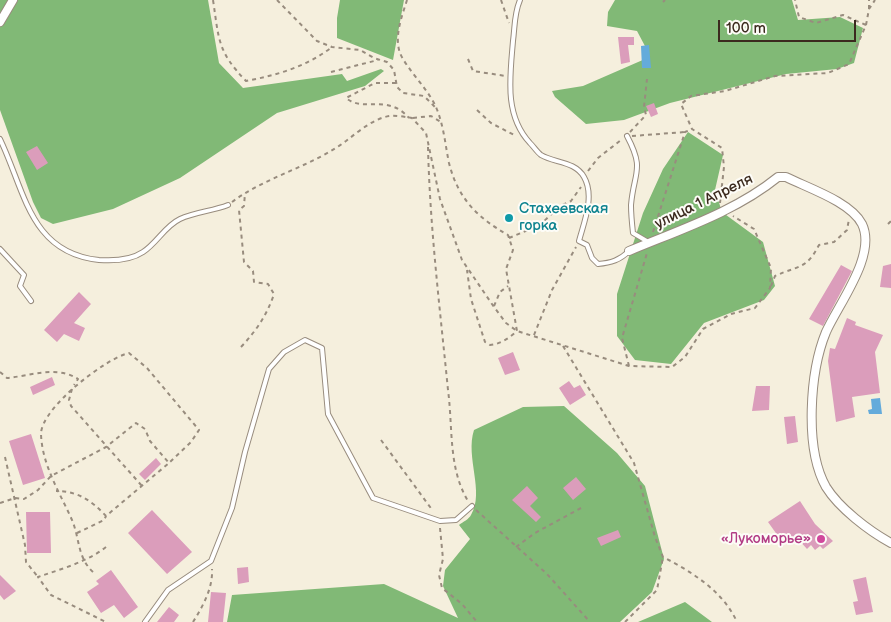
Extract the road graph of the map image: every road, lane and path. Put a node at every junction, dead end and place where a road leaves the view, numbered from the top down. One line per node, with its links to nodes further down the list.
1 (13, 0): 11 (street)
2 (213, 0): 14 (path)
3 (278, 0): 14 (path)
4 (407, 0): 21 (path)
5 (501, 0): 13 (path)
6 (520, 0): 13 (lane)
7 (794, 0): 12 (path)
8 (869, 0): 10 (path)
9 (875, 0): 10 (path)
10 (869, 9): 12 (path)
11 (0, 22)
12 (866, 25): 34 (path)
13 (514, 34): 18 (lane)
14 (332, 47): 16 (path)
15 (468, 59): 18 (path)
16 (378, 60): 17 (path); 20 (path)
17 (331, 72)
18 (510, 78): 29 (lane)
19 (647, 78): 26 (path)
20 (396, 83): 21 (path); 23 (path)
21 (436, 108): 24 (path)
22 (478, 110): 29 (path)
23 (410, 118): 24 (path); 28 (path); 32 (path)
24 (441, 122): 38 (path)
25 (685, 132): 26 (path)
26 (627, 136): 30 (path); 40 (lane)
27 (0, 139): 33 (lane)
28 (427, 139): 43 (path); 63 (path)
29 (530, 142): 30 (lane)
30 (585, 178): 31 (lane)
31 (587, 184): 38 (path); 39 (lane)
32 (245, 193): 33 (path); 51 (path)
33 (228, 205)
34 (719, 213): 35 (street, улица 1 Апреля); 40 (street, улица 1 Апреля); 45 (path)
35 (855, 214): 45 (path); 68 (street)
36 (891, 221): 37 (path)
37 (888, 224)
38 (509, 238): 44 (path)
39 (579, 241): 42 (lane); 49 (path)
40 (650, 243): 42 (street, улица 1 Апреля)
41 (0, 249): 46 (lane)
42 (629, 251)
43 (467, 268): 47 (path); 48 (path)
44 (508, 286): 47 (path); 48 (path)
45 (770, 288): 50 (path)
46 (32, 301)
47 (494, 308): 48 (path)
48 (517, 331): 49 (path)
49 (534, 335): 50 (path)
50 (563, 346): 71 (path)
51 (241, 347)
52 (0, 372): 53 (path)
53 (73, 388): 55 (path); 57 (path); 58 (path)
54 (380, 440): 66 (path)
55 (106, 446): 57 (path); 58 (path); 59 (path)
56 (6, 458): 61 (path)
57 (169, 463): 59 (path)
58 (51, 476): 60 (path); 61 (path)
59 (142, 486): 65 (path)
60 (56, 491): 65 (path); 67 (path)
61 (15, 498): 62 (path); 75 (path)
62 (0, 503)
63 (472, 506): 66 (lane); 70 (path)
64 (581, 508): 70 (path)
65 (106, 516): 67 (path)
66 (440, 521): 73 (lane); 79 (path)
67 (77, 533): 72 (path)
68 (891, 543)
69 (106, 547): 72 (path)
70 (516, 547): 80 (path)
71 (663, 557): 81 (path); 82 (path)
72 (82, 560): 74 (path); 75 (path)
73 (211, 561): 77 (lane); 78 (path)
74 (93, 572)
75 (38, 577): 76 (path)
76 (106, 622)
77 (145, 622)
78 (193, 622)
79 (477, 622)
80 (590, 622)
81 (625, 622)
82 (738, 622)

